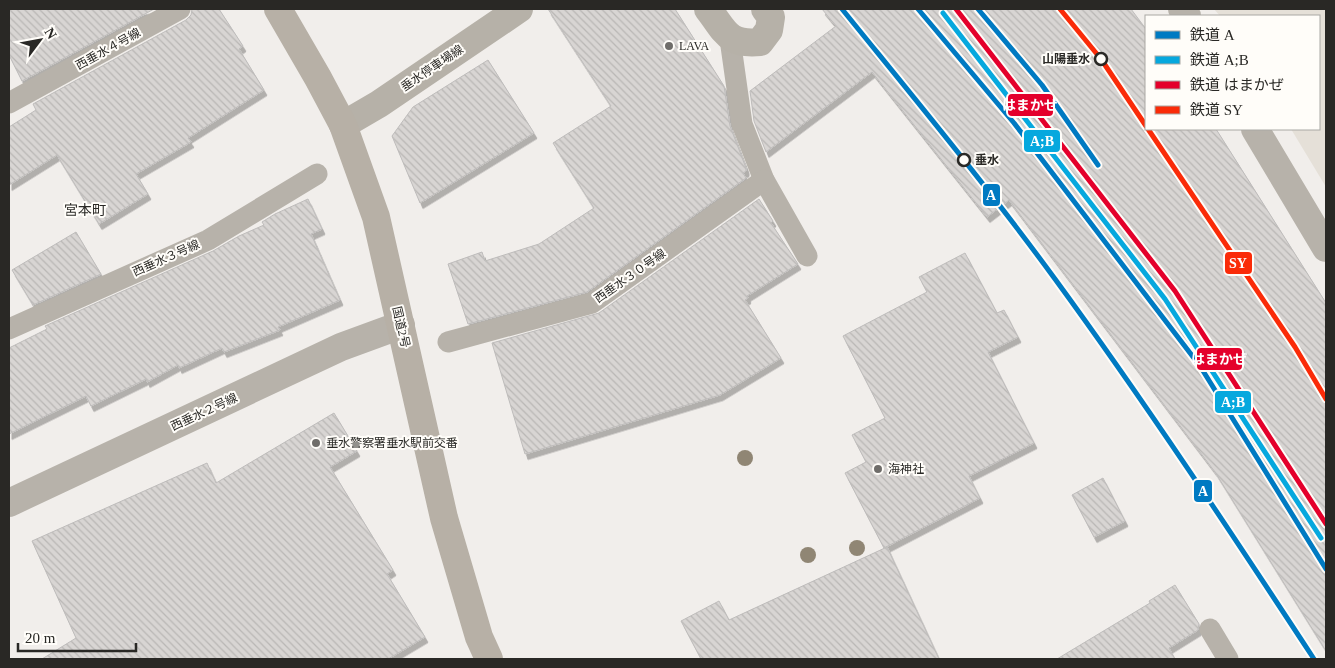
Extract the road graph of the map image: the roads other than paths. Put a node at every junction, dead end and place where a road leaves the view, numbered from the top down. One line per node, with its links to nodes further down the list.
1 (180, 9): 7 (lane, 西垂水４号線)
2 (278, 9): 9 (highway, 国道2号)
3 (519, 9): 9 (main road, 垂水停車場線)
4 (708, 9): 6 (main road)
5 (765, 9): 6 (main road)
6 (730, 39): 8 (lane)
7 (9, 103)
8 (742, 124): 11 (lane); 13 (lane)
9 (344, 125): 16 (highway, 国道2号)
10 (1256, 130): 14 (street)
11 (768, 158)
12 (317, 174): 17 (lane, 西垂水３号線)
13 (764, 180): 15 (lane); 18 (lane, 西垂水３０号線)
14 (1326, 248)
15 (807, 256)
16 (400, 325): 19 (street, 西垂水２号線); 21 (highway, 国道2号)
17 (9, 329)
18 (448, 342)
19 (9, 504)
20 (1210, 630): 22 (lane)
21 (489, 659)
22 (1228, 659)

